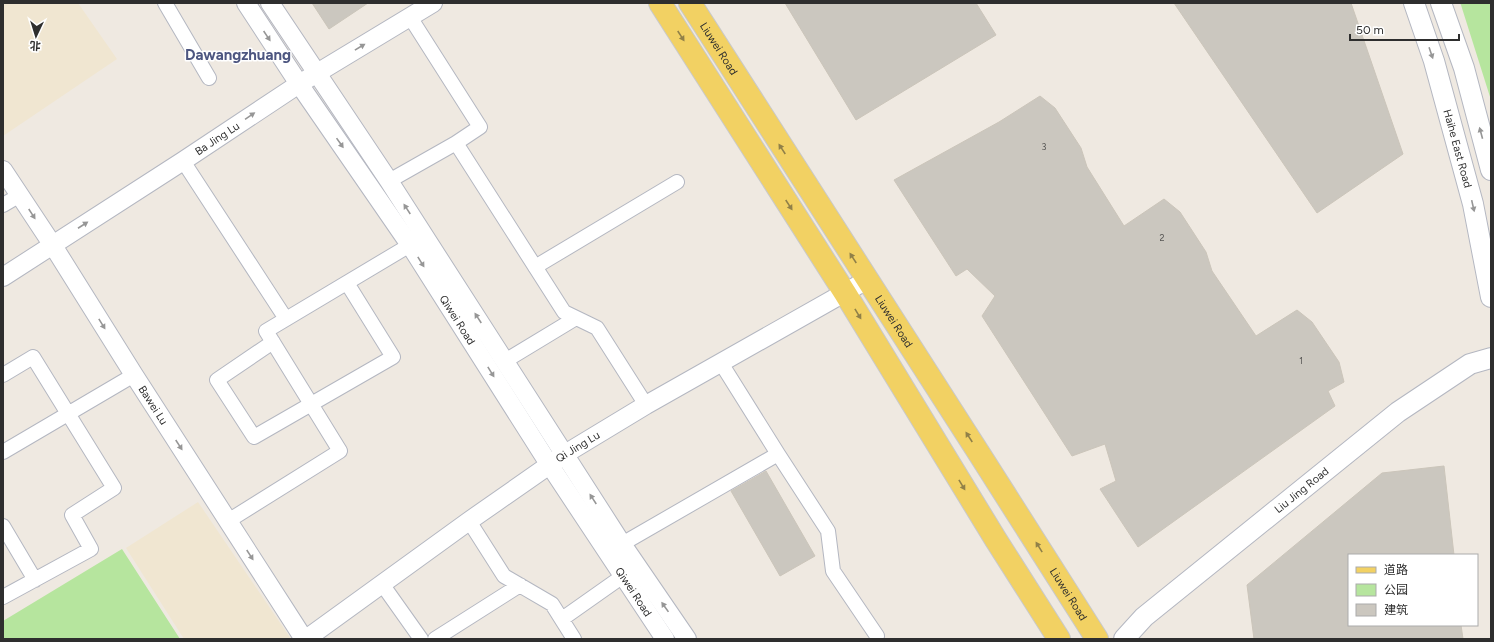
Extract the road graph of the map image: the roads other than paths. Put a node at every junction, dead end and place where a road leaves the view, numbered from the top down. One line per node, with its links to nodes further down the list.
1 (165, 3): 11 (street)
2 (246, 3): 12 (street, Qiwei Road, one-way to 12)
3 (270, 3): 10 (street, Qiwei Road)
4 (433, 3): 9 (street, Ba Jing Lu)
5 (660, 3): 27 (main road, one-way to 27)
6 (690, 3): 25 (main road, Liuwei Road, one-way to 6)
7 (1414, 3): 28 (main road, Haihe East Road, one-way to 28)
8 (1442, 3): 16 (main road, one-way to 8)
9 (410, 17): 10 (street, Ba Jing Lu, one-way to 9); 13 (street)
10 (318, 73): 12 (street, Ba Jing Lu); 17 (street, Qiwei Road)
11 (209, 78)
12 (299, 84): 14 (street, Ba Jing Lu, one-way to 12); 22 (street, Qiwei Road, one-way to 22)
13 (456, 143): 17 (street); 23 (street)
14 (183, 161): 21 (street, Ba Jing Lu, one-way to 14); 30 (street)
15 (3, 170): 19 (street, Bawei Lu)
16 (1491, 170)
17 (389, 181): 33 (street, Qiwei Road, one-way to 17)
18 (677, 182): 23 (street)
19 (20, 195): 20 (street); 21 (street, Bawei Lu, one-way to 21)
20 (3, 205)
21 (52, 244): 24 (street, Ba Jing Lu); 35 (street, Bawei Lu, one-way to 35)
22 (410, 245): 26 (street); 43 (street, Qiwei Road, one-way to 43)
23 (535, 267): 29 (street)
24 (3, 277)
25 (867, 280): 27 (street, Qi Jing Lu); 62 (main road, Liuwei Road, one-way to 25)
26 (348, 283): 30 (street); 37 (street)
27 (845, 293): 34 (street, Qi Jing Lu); 61 (main road, one-way to 61)
28 (1491, 297)
29 (576, 318): 33 (street); 38 (street)
30 (286, 319): 31 (street)
31 (273, 342): 37 (street); 37 (street)
32 (1491, 358): 63 (main road, Liu Jing Road)
33 (505, 361): 41 (street, Qiwei Road)
34 (721, 363): 38 (street, Qi Jing Lu); 42 (street)
35 (134, 374): 39 (street); 44 (street, Bawei Lu, one-way to 44)
36 (3, 375): 39 (street)
37 (311, 404): 44 (street)
38 (646, 406): 41 (street, Qi Jing Lu)
39 (68, 414): 40 (street); 49 (street)
40 (3, 452)
41 (565, 454): 43 (street, Qi Jing Lu); 47 (street, Qiwei Road, one-way to 41)
42 (778, 454): 47 (street); 54 (street)
43 (549, 464): 45 (street, Qi Jing Lu); 48 (street, Qiwei Road)
44 (228, 521): 55 (street, Bawei Lu, one-way to 55)
45 (469, 521): 50 (street, Qi Jing Lu); 51 (street)
46 (3, 526): 49 (street)
47 (622, 544): 60 (street, Qiwei Road, one-way to 47)
48 (623, 576): 53 (street); 59 (street, Qiwei Road)
49 (35, 580): 52 (street)
50 (382, 584): 55 (street, Qi Jing Lu); 56 (street)
51 (520, 585): 53 (street); 57 (street)
52 (3, 597)
53 (562, 619): 58 (street)
54 (877, 636)
55 (305, 639)
56 (421, 639)
57 (435, 639)
58 (574, 639)
59 (665, 639)
60 (687, 639)
61 (1059, 639)
62 (1098, 639)
63 (1124, 639)

